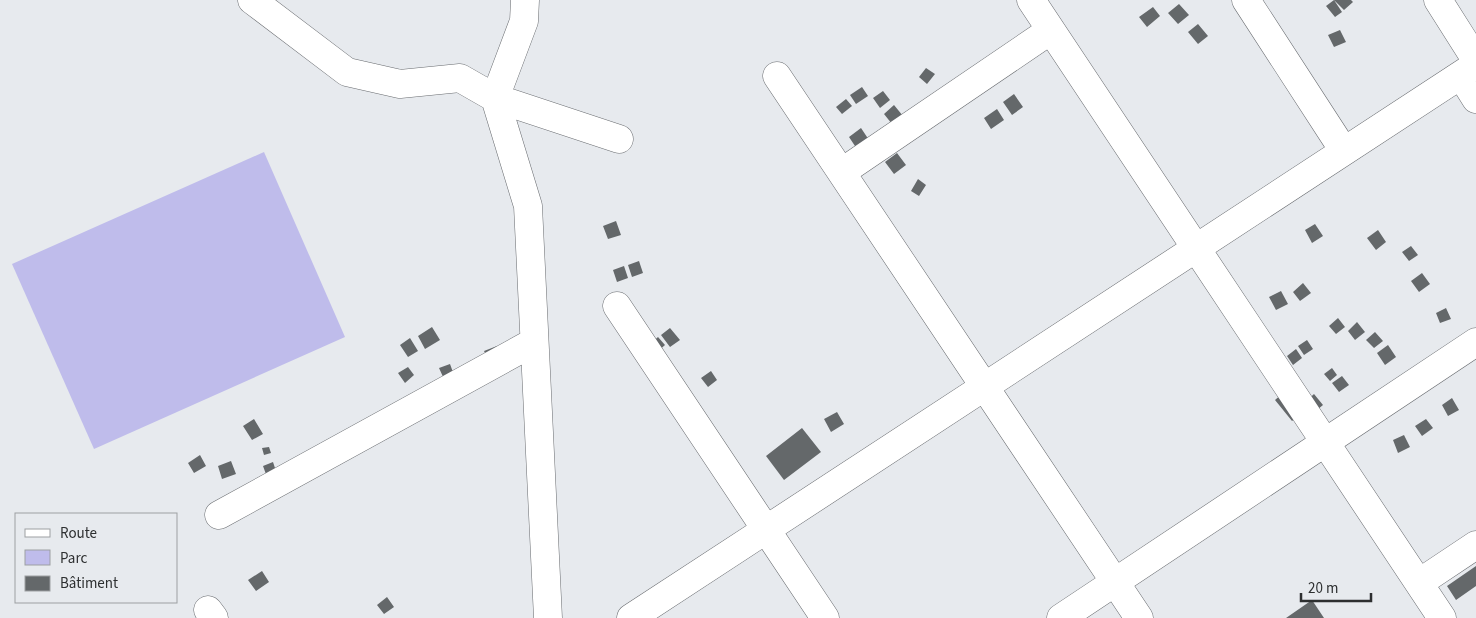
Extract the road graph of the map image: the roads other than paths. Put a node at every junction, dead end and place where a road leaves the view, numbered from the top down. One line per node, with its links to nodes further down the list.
1 (252, 0): 9 (street)
2 (525, 0): 9 (street)
3 (1031, 0): 6 (street)
4 (1246, 0): 12 (street)
5 (1438, 0): 7 (street)
6 (1051, 30): 13 (street); 14 (street)
7 (1471, 66): 10 (street); 12 (street)
8 (778, 76): 13 (street)
9 (494, 98): 11 (street); 16 (street)
10 (1476, 99)
11 (619, 139)
12 (1344, 151): 14 (street)
13 (842, 172): 18 (street)
14 (1196, 248): 18 (street); 19 (street)
15 (617, 306): 21 (street)
16 (534, 342): 20 (street); 25 (street)
17 (1476, 342): 19 (street)
18 (985, 387): 21 (street); 23 (street)
19 (1326, 442): 23 (street); 24 (street)
20 (219, 515)
21 (766, 530): 26 (street); 27 (street)
22 (1476, 544): 24 (street)
23 (1115, 582): 28 (street); 29 (street)
24 (1419, 582): 30 (street)
25 (543, 615)
26 (631, 618)
27 (825, 618)
28 (1061, 618)
29 (1139, 618)
30 (1442, 618)

